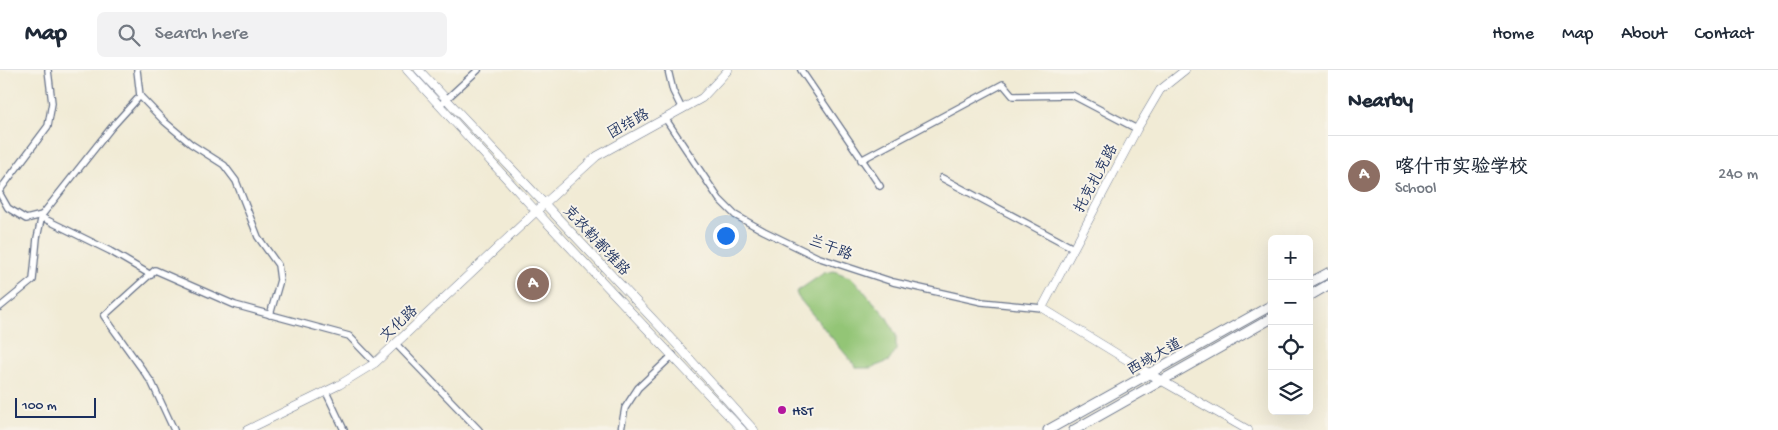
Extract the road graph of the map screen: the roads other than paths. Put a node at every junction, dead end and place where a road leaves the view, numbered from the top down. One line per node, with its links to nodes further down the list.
1 (48, 70): 19 (street)
2 (137, 70): 10 (street)
3 (407, 70): 12 (main road, 克孜勒都维路)
4 (419, 70): 11 (main road, 克孜勒都维路)
5 (478, 70): 11 (street)
6 (668, 70): 13 (street)
7 (728, 70): 13 (main road, 团结路)
8 (800, 70): 16 (street)
9 (1185, 70): 15 (main road, 托克扎克路)
10 (140, 96): 23 (street); 33 (street)
11 (446, 99): 12 (street); 21 (main road, 克孜勒都维路)
12 (440, 105): 22 (main road, 克孜勒都维路)
13 (682, 109): 14 (main road, 团结路)
14 (665, 118): 21 (main road, 团结路); 32 (street, 兰干路)
15 (1137, 129): 16 (street); 24 (main road, 托克扎克路)
16 (861, 160): 18 (street)
17 (942, 178): 24 (street)
18 (880, 186)
19 (0, 190)
20 (0, 194): 23 (street)
21 (544, 204): 22 (main road, 文化路); 47 (main road, 克孜勒都维路)
22 (536, 211): 35 (main road, 文化路); 36 (main road, 克孜勒都维路)
23 (43, 216): 26 (street); 30 (street)
24 (1073, 248): 32 (main road, 托克扎克路)
25 (1328, 273): 27 (main road)
26 (151, 275): 33 (street); 41 (street)
27 (1313, 282)
28 (1328, 285): 29 (main road)
29 (1313, 294)
30 (0, 307)
31 (1268, 307): 38 (main road, 西域大道)
32 (1042, 308): 38 (main road)
33 (270, 315): 37 (street)
34 (1268, 320): 39 (main road, 西域大道)
35 (396, 344): 37 (main road, 文化路); 44 (street)
36 (673, 355): 45 (street); 46 (main road, 克孜勒都维路)
37 (375, 363): 40 (main road, 文化路)
38 (1150, 374): 39 (main road); 48 (main road, 西域大道)
39 (1163, 381): 49 (main road, 西域大道); 50 (main road)
40 (326, 392): 42 (main road, 文化路); 43 (street)
41 (174, 430)
42 (247, 430)
43 (344, 430)
44 (479, 430)
45 (620, 430)
46 (742, 430)
47 (754, 430)
48 (1048, 430)
49 (1074, 430)
50 (1248, 430)

